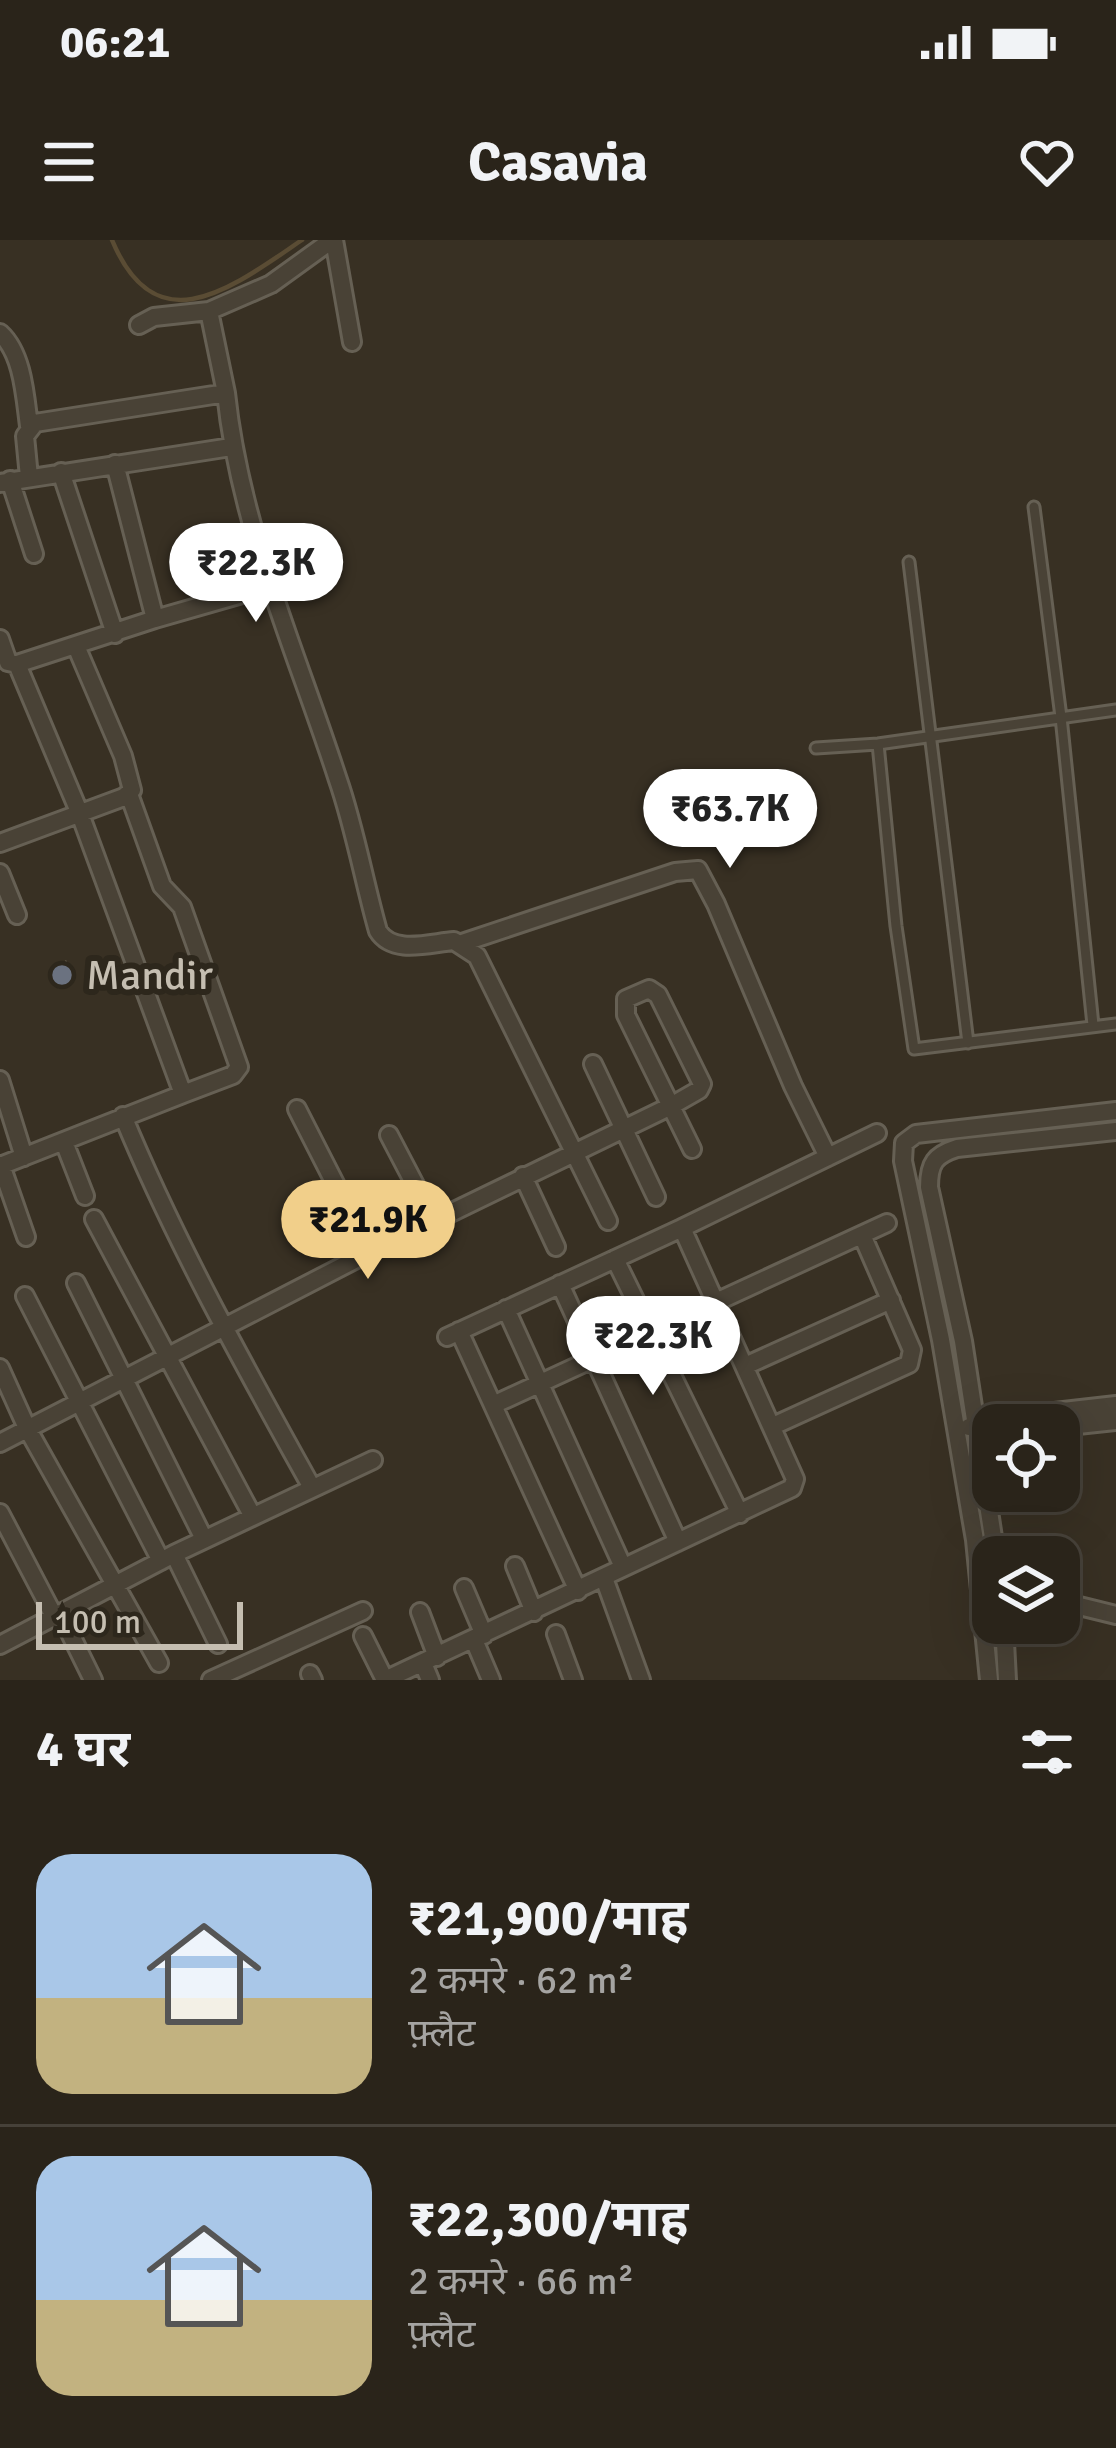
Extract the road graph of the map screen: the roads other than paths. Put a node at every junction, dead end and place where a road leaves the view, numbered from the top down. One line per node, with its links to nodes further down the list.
1 (333, 240): 2 (street); 5 (street)
2 (209, 311): 3 (street); 6 (street)
3 (139, 325)
4 (0, 333): 7 (street)
5 (352, 342)
6 (226, 393): 7 (street); 8 (street)
7 (29, 426): 11 (street)
8 (231, 447): 9 (street); 16 (street)
9 (115, 464): 10 (street); 17 (street)
10 (61, 472): 11 (street); 18 (street)
11 (29, 477): 12 (street)
12 (5, 482): 14 (street)
13 (1034, 507): 23 (lane)
14 (34, 554)
15 (909, 562): 24 (lane)
16 (270, 586): 17 (street); 32 (street)
17 (155, 619): 18 (street)
18 (115, 634): 20 (street)
19 (0, 639): 21 (street)
20 (76, 646): 21 (street); 27 (street)
21 (17, 664): 28 (street)
22 (1116, 710): 23 (lane)
23 (1061, 716): 24 (lane); 34 (lane)
24 (932, 735): 25 (lane); 35 (lane)
25 (878, 744): 26 (lane); 35 (lane)
26 (816, 748)
27 (129, 794): 28 (street); 38 (street)
28 (80, 814): 29 (street); 38 (street)
29 (0, 843)
30 (0, 873): 31 (street)
31 (17, 915)
32 (462, 943): 49 (street); 51 (street)
33 (1116, 1024): 34 (lane)
34 (1093, 1025): 35 (lane)
35 (968, 1043)
36 (593, 1064): 43 (street)
37 (0, 1080): 50 (street)
38 (183, 1094): 42 (street)
39 (671, 1106): 39 (street); 43 (street); 48 (street)
40 (297, 1109): 66 (street)
41 (1116, 1111): 57 (street)
42 (123, 1117): 47 (street); 74 (street)
43 (626, 1128): 49 (street); 55 (street)
44 (1116, 1131): 56 (street)
45 (877, 1133): 51 (street)
46 (389, 1135): 60 (street)
47 (64, 1142): 50 (street); 54 (street)
48 (692, 1149)
49 (572, 1151): 53 (street); 59 (street)
50 (23, 1157): 52 (street)
51 (828, 1157): 62 (street)
52 (1, 1166): 64 (street)
53 (523, 1176): 60 (street); 65 (street)
54 (85, 1196)
55 (656, 1197)
56 (932, 1202): 57 (street); 83 (street)
57 (913, 1210): 92 (street)
58 (94, 1220): 76 (street)
59 (608, 1220)
60 (434, 1221): 66 (street)
61 (887, 1223): 63 (street)
62 (682, 1228): 67 (street); 72 (street)
63 (862, 1235): 71 (street); 72 (street)
64 (26, 1237)
65 (556, 1246)
66 (370, 1252): 74 (street)
67 (615, 1259): 69 (street); 75 (street)
68 (76, 1283): 80 (street)
69 (560, 1284): 73 (street); 77 (street)
70 (26, 1296): 82 (street)
71 (891, 1300): 78 (street); 89 (street)
72 (716, 1302): 75 (street); 78 (street)
73 (506, 1310): 81 (street); 85 (street)
74 (223, 1328): 76 (street); 95 (street)
75 (650, 1333): 77 (street); 97 (street)
76 (166, 1356): 80 (street); 98 (street)
77 (595, 1358): 81 (street); 101 (street)
78 (746, 1366): 89 (street)
79 (0, 1368): 91 (street)
80 (121, 1379): 82 (street); 100 (street)
81 (540, 1384): 85 (street); 104 (street)
82 (78, 1402): 91 (street); 102 (street)
83 (984, 1404)
84 (1116, 1405): 86 (street)
85 (493, 1406): 108 (street)
86 (1080, 1410)
87 (1116, 1421): 88 (street)
88 (1080, 1425)
89 (773, 1426): 97 (street)
90 (972, 1426): 92 (street)
91 (28, 1428): 93 (street); 106 (street)
92 (956, 1429): 99 (street)
93 (0, 1443)
94 (373, 1460): 95 (street)
95 (311, 1486): 98 (street)
96 (0, 1514): 113 (street)
97 (740, 1514): 101 (street)
98 (252, 1515): 100 (street)
99 (975, 1536)
100 (204, 1539): 102 (street)
101 (678, 1542): 104 (street)
102 (167, 1557): 106 (street); 119 (street)
103 (515, 1566): 112 (street)
104 (623, 1567): 105 (street)
105 (604, 1578): 108 (street); 129 (street)
106 (118, 1583): 113 (street); 122 (street)
107 (464, 1588): 118 (street)
108 (578, 1591): 112 (street)
109 (1080, 1606): 114 (street)
110 (363, 1611): 125 (street)
111 (419, 1612): 123 (street)
112 (534, 1612): 118 (street)
113 (57, 1614): 117 (street); 124 (street)
114 (1116, 1615)
115 (556, 1634): 128 (street)
116 (363, 1636): 126 (street)
117 (2, 1638)
118 (479, 1638): 123 (street); 127 (street)
119 (218, 1644)
120 (989, 1644): 130 (street)
121 (1005, 1644): 131 (street)
122 (159, 1663)
123 (430, 1667): 126 (street)
124 (93, 1680)
125 (212, 1680)
126 (385, 1680)
127 (491, 1680)
128 (573, 1680)
129 (641, 1680)
130 (988, 1680)
131 (1007, 1680)

